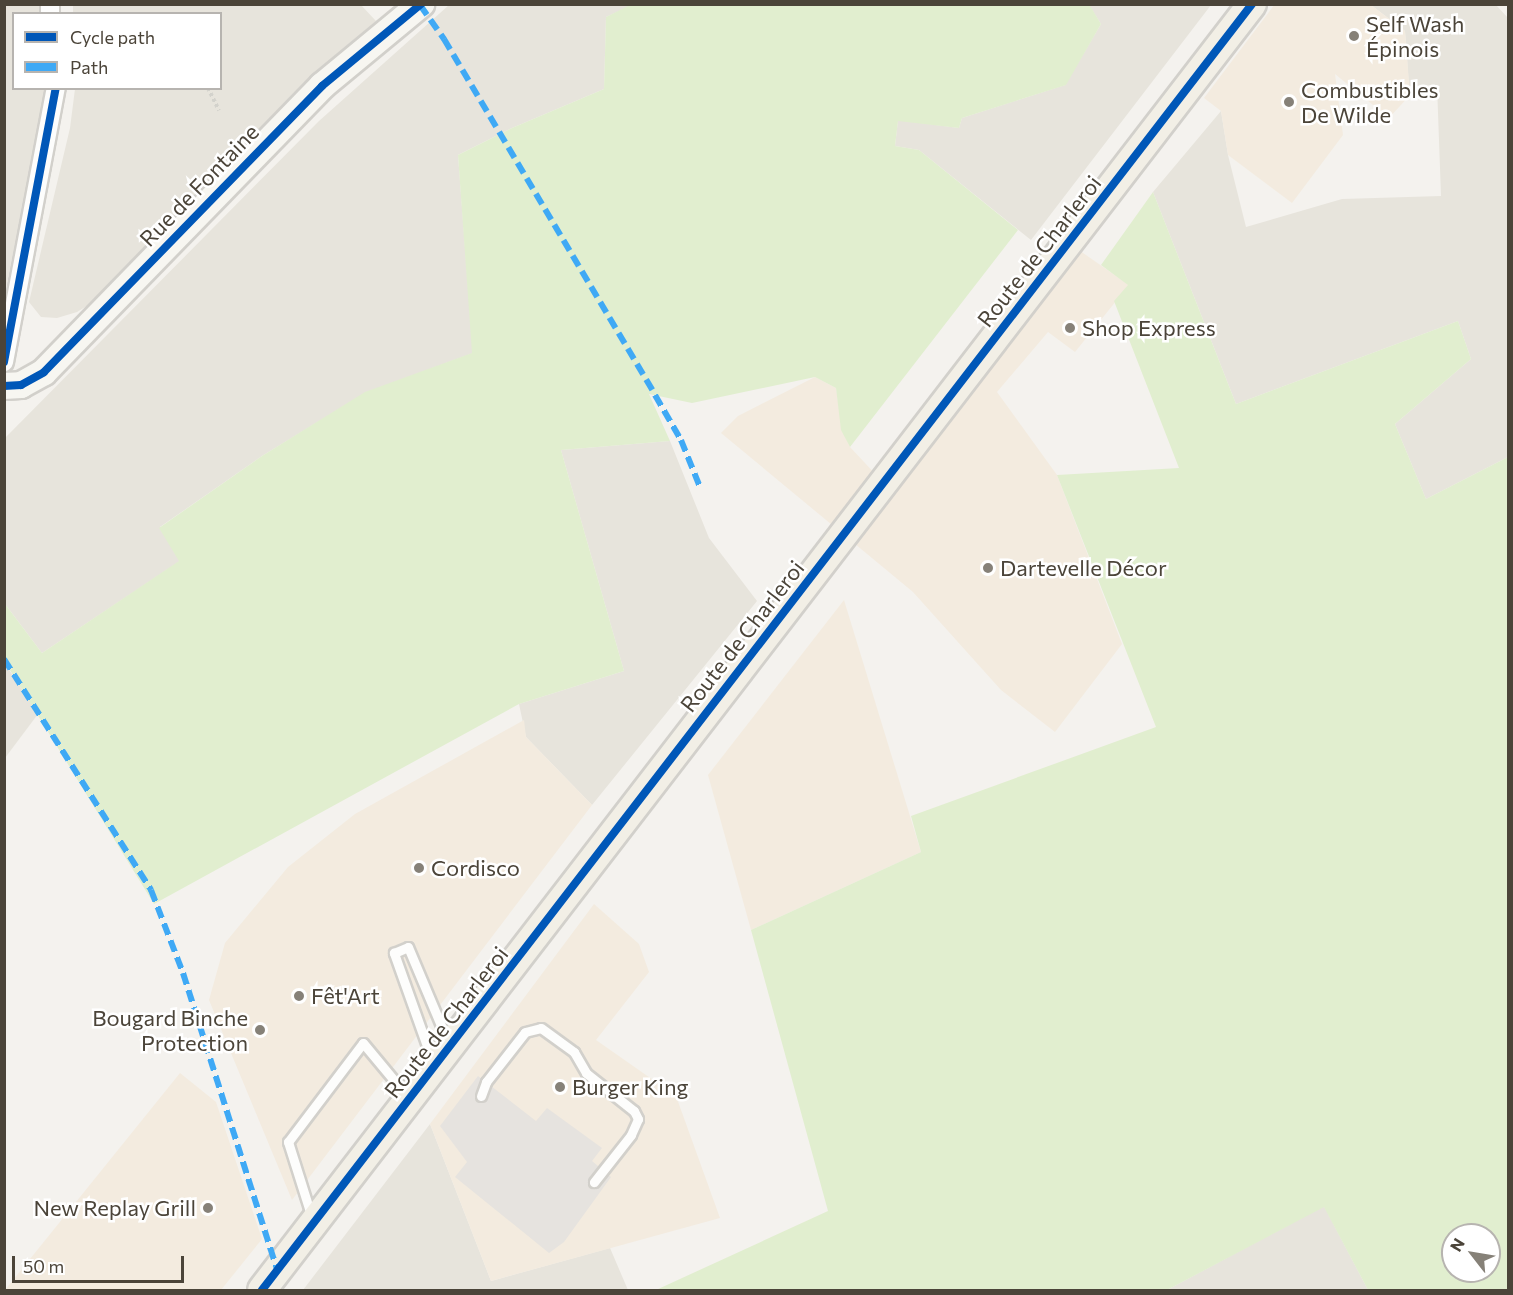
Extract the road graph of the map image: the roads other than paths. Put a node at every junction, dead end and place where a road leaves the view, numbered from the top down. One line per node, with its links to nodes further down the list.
1 (421, 4): 5 (street, Rue de Fontaine)
2 (1252, 4): 6 (main road, Route de Charleroi)
3 (56, 90): 4 (street)
4 (4, 362)
5 (4, 386)
6 (442, 1056): 6 (lane); 8 (main road, Route de Charleroi)
7 (481, 1096): 9 (lane)
8 (409, 1099): 10 (main road, Route de Charleroi); 10 (lane)
9 (594, 1182)
10 (314, 1224): 11 (main road, Route de Charleroi)
11 (262, 1290)

